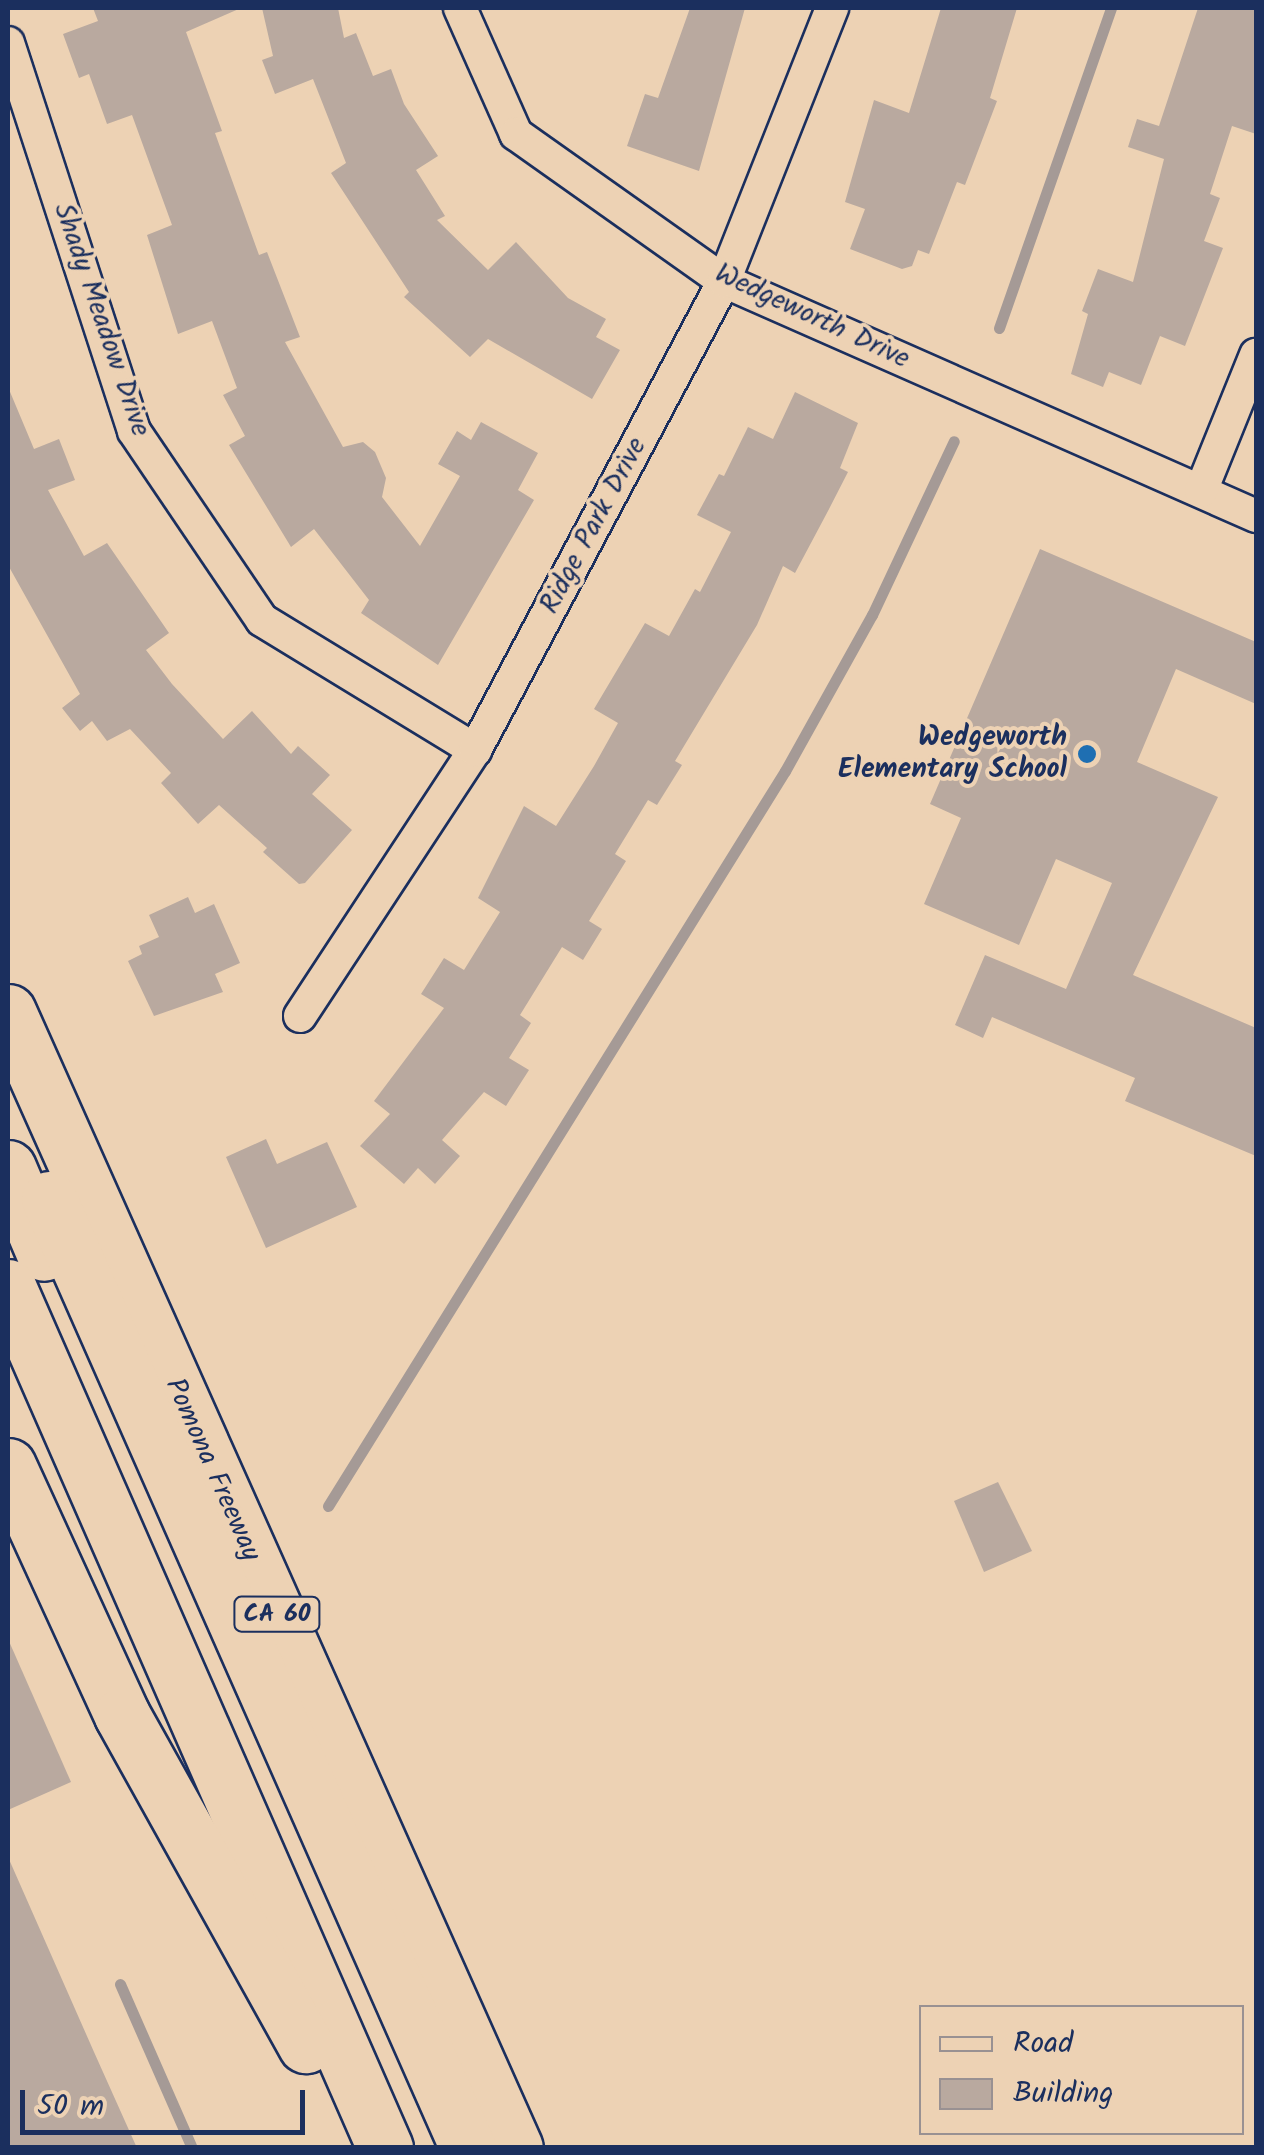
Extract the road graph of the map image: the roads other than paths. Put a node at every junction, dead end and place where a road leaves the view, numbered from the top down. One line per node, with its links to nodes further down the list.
1 (460, 8): 4 (street, Wedgeworth Drive)
2 (832, 8): 4 (street, Ridge Park Drive)
3 (8, 44): 8 (street, Shady Meadow Drive)
4 (724, 280): 6 (street, Wedgeworth Drive); 8 (street, Ridge Park Drive)
5 (1256, 355): 6 (street)
6 (1201, 491): 7 (street, Wedgeworth Drive)
7 (1256, 516)
8 (475, 750): 10 (street, Ridge Park Drive)
9 (8, 1012): 19 (highway, Pomona Freeway / CA 60)
10 (300, 1016)
11 (8, 1103): 18 (highway)
12 (8, 1168): 17 (highway)
13 (8, 1287): 16 (highway)
14 (8, 1466): 15 (highway)
15 (363, 2148)
16 (385, 2148)
17 (438, 2148)
18 (468, 2148)
19 (516, 2148)

